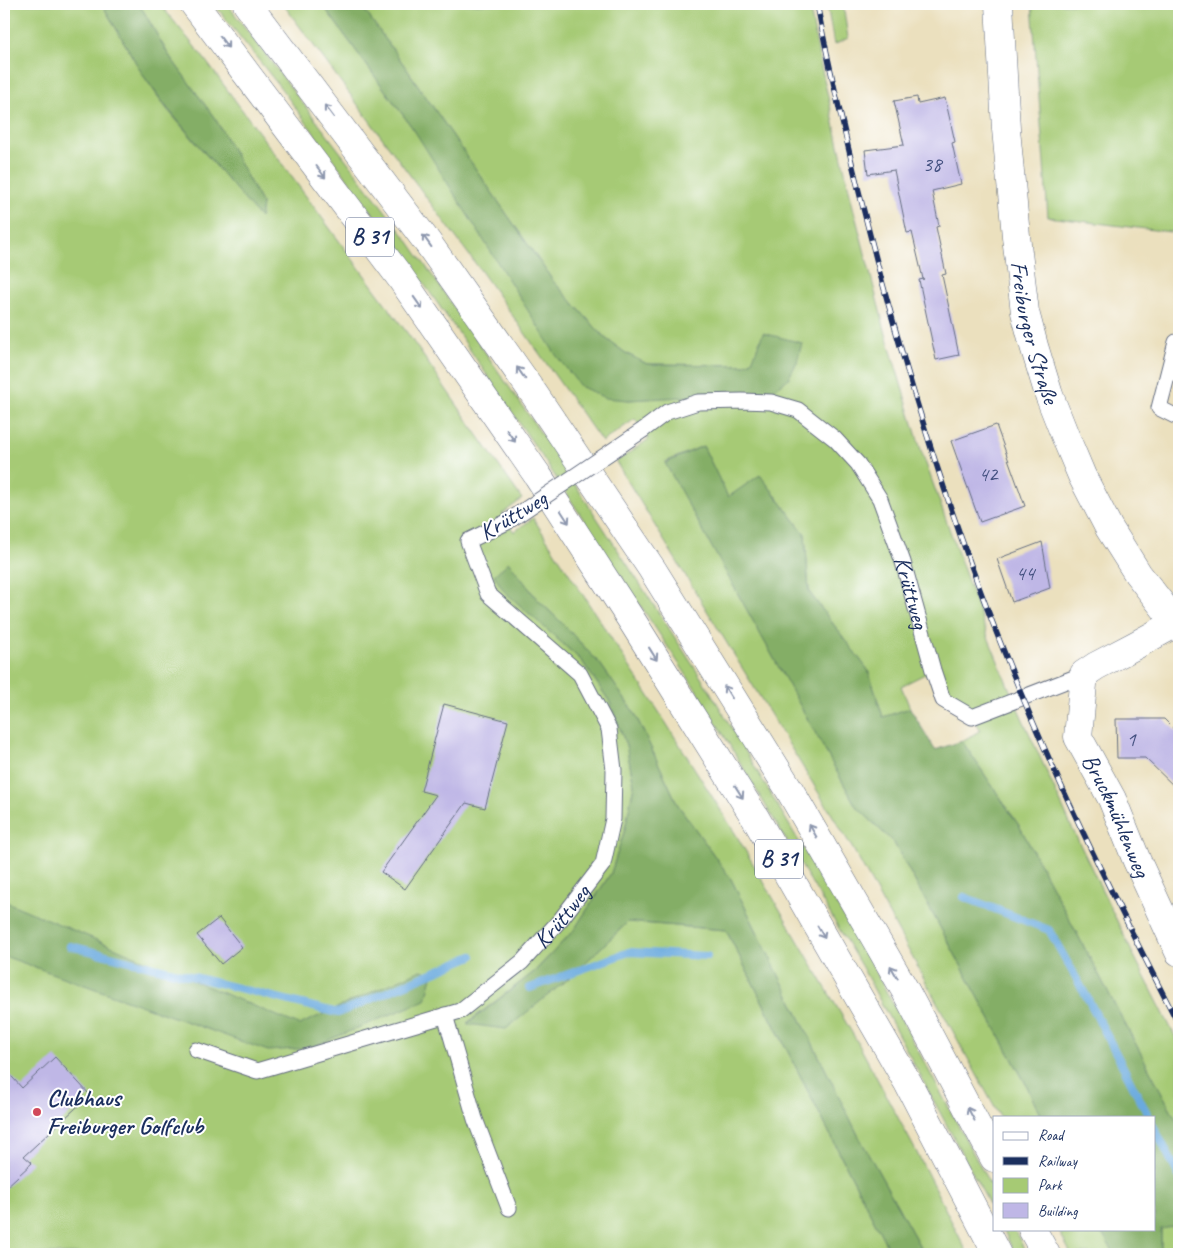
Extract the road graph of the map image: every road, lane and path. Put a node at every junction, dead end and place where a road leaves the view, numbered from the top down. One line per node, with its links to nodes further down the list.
1 (194, 4): 14 (main road, B 31, one-way to 14)
2 (247, 4): 11 (main road, B 31, one-way to 2)
3 (999, 4): 6 (main road, Freiburger Straße)
4 (1176, 342): 5 (lane)
5 (1179, 418)
6 (1178, 623): 7 (main road, Krüttweg)
7 (1084, 674): 8 (main road, Bruckmühlenweg); 9 (lane, Krüttweg, bridge)
8 (1179, 952)
9 (445, 1015): 10 (lane, Krüttweg); 12 (lane)
10 (196, 1050)
11 (993, 1156)
12 (509, 1208)
13 (1033, 1230): 15 (main road)
14 (997, 1254)
15 (1046, 1254)

